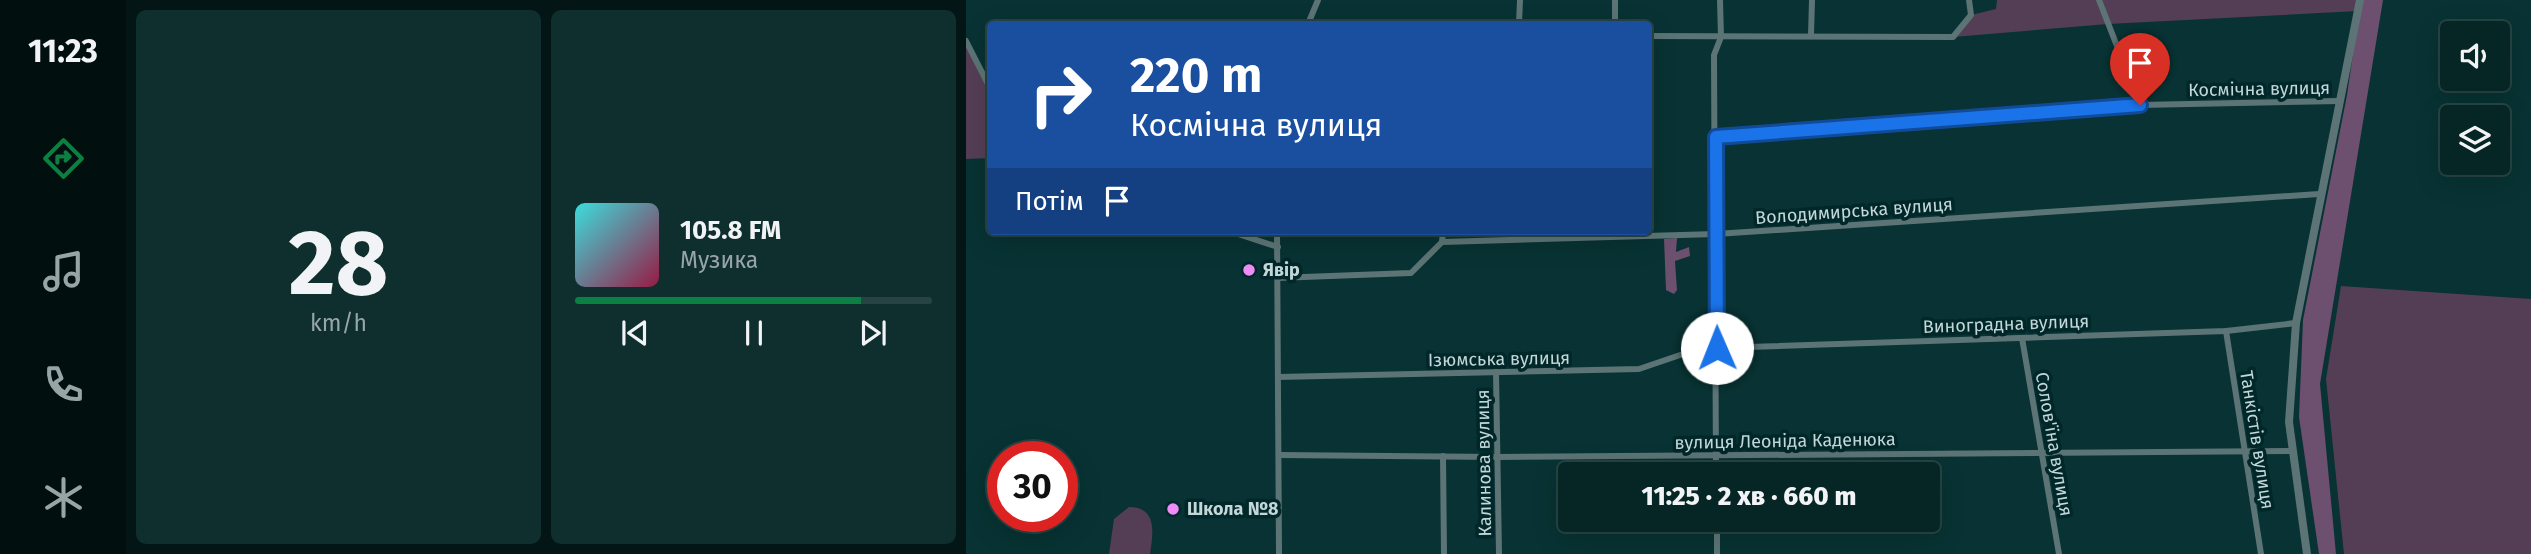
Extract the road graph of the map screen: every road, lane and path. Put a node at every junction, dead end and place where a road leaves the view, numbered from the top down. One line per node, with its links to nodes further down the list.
1 (1318, 0): 9 (street)
2 (1520, 0): 10 (street)
3 (1615, 0): 11 (street)
4 (1720, 0): 14 (street)
5 (1812, 0): 12 (street)
6 (1969, 0): 12 (street)
7 (2099, 0): 18 (street)
8 (2360, 0): 17 (street)
9 (1309, 21)
10 (1519, 21)
11 (1615, 21)
12 (1811, 35): 14 (street)
13 (1652, 36): 14 (street)
14 (1721, 37): 19 (street)
15 (966, 41): 16 (street)
16 (987, 83)
17 (2340, 101): 18 (street, Космічна вулиця); 20 (street)
18 (2140, 105): 19 (street, Космічна вулиця)
19 (1716, 137): 21 (street)
20 (2319, 194): 21 (street, Володимирська вулиця); 28 (street)
21 (1716, 234): 25 (street, Володимирська вулиця); 31 (street)
22 (1241, 235): 26 (street)
23 (1277, 235): 26 (street)
24 (1443, 235): 25 (street)
25 (1442, 242): 27 (street)
26 (1278, 247): 27 (street)
27 (1277, 278): 33 (street)
28 (2296, 323): 29 (street, Виноградна вулиця); 34 (street)
29 (2226, 331): 30 (street, Виноградна вулиця); 36 (street, Танкістів вулиця)
30 (2022, 338): 31 (street, Виноградна вулиця); 35 (street, Солов'їна вулиця)
31 (1717, 348): 32 (street, Ізюмська вулиця); 39 (street)
32 (1496, 372): 33 (street, Ізюмська вулиця); 40 (street, Калинова вулиця)
33 (1278, 377): 37 (street)
34 (2291, 450): 36 (street, вулиця Леоніда Каденюка); 49 (street)
35 (2041, 451): 36 (street, вулиця Леоніда Каденюка); 39 (street, вулиця Леоніда Каденюка); 47 (street, Солов'їна вулиця)
36 (2243, 451): 48 (street, Танкістів вулиця)
37 (1279, 455): 38 (street, вулиця Леоніда Каденюка); 43 (street)
38 (1443, 456): 40 (street, вулиця Леоніда Каденюка); 44 (street)
39 (1716, 456): 40 (street, вулиця Леоніда Каденюка); 41 (street)
40 (1497, 457): 45 (street, Калинова вулиця)
41 (1716, 462)
42 (1717, 532): 46 (street)
43 (1279, 554)
44 (1444, 554)
45 (1499, 554)
46 (1717, 554)
47 (2059, 554)
48 (2261, 554)
49 (2307, 554)

